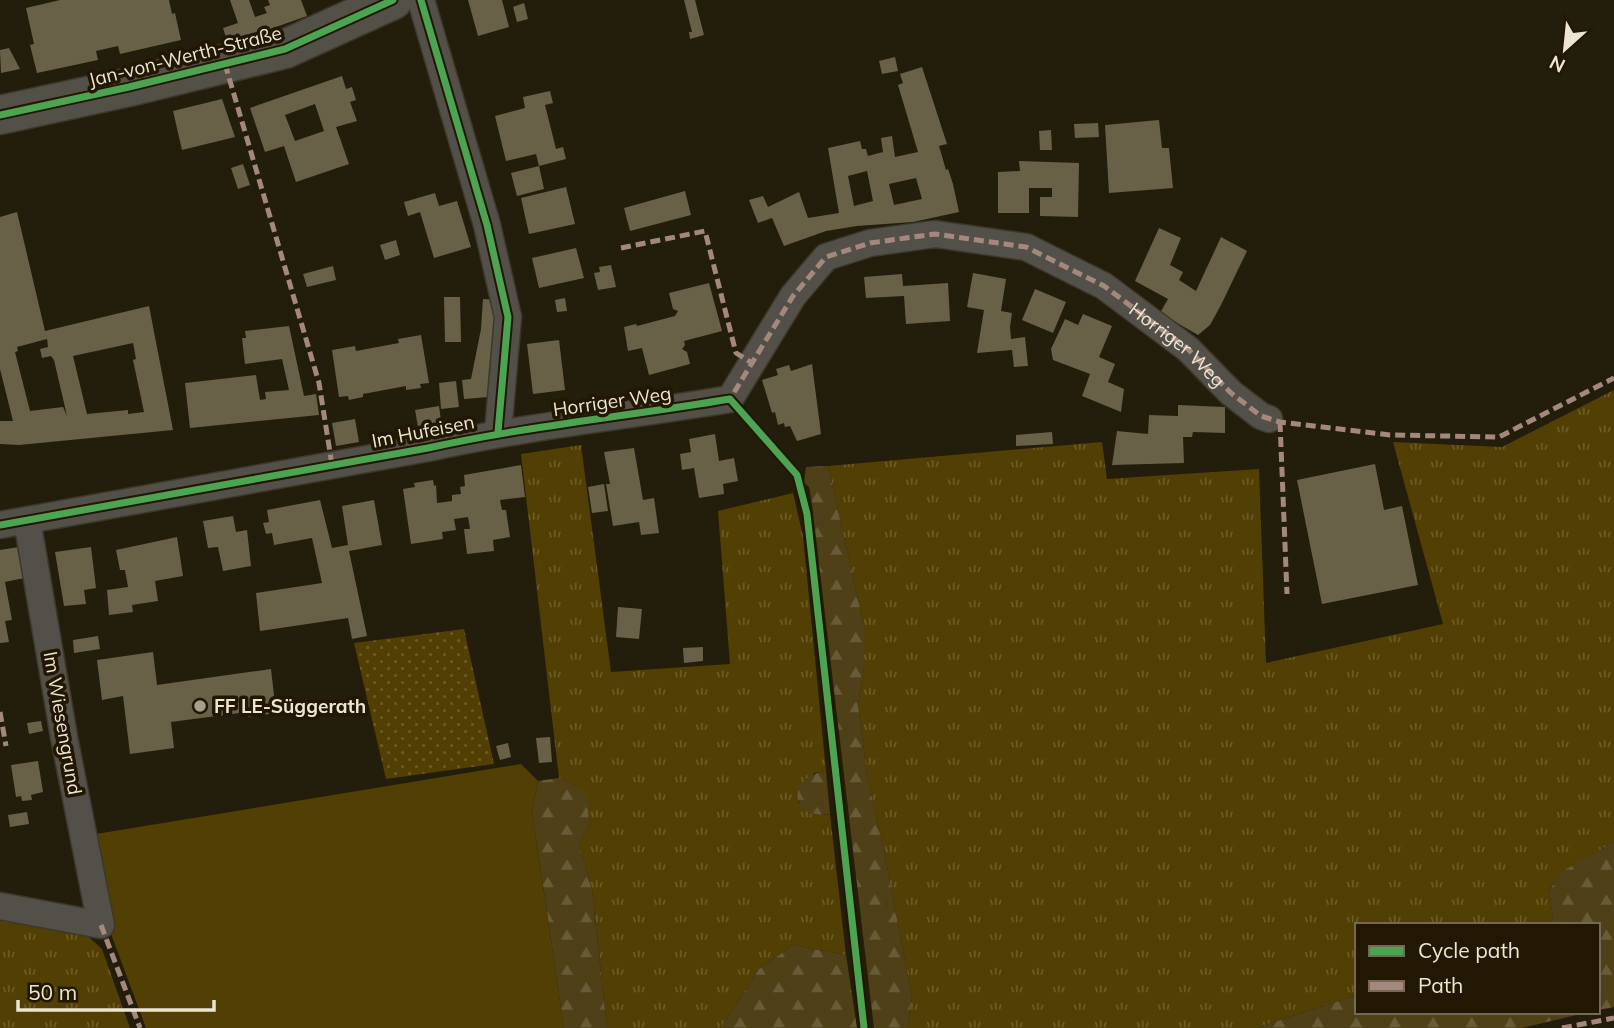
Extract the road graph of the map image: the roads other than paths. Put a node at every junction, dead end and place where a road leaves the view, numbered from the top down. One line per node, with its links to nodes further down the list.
1 (421, 0): 5 (street, Im Hufeisen)
2 (377, 4): 3 (main road, Jan-von-Werth-Straße)
3 (0, 115)
4 (1269, 419): 5 (street, Horriger Weg)
5 (498, 432): 6 (street, Im Hufeisen)
6 (27, 520): 7 (street, Im Hufeisen); 8 (street, Im Wiesengrund)
7 (0, 525)
8 (0, 906)

